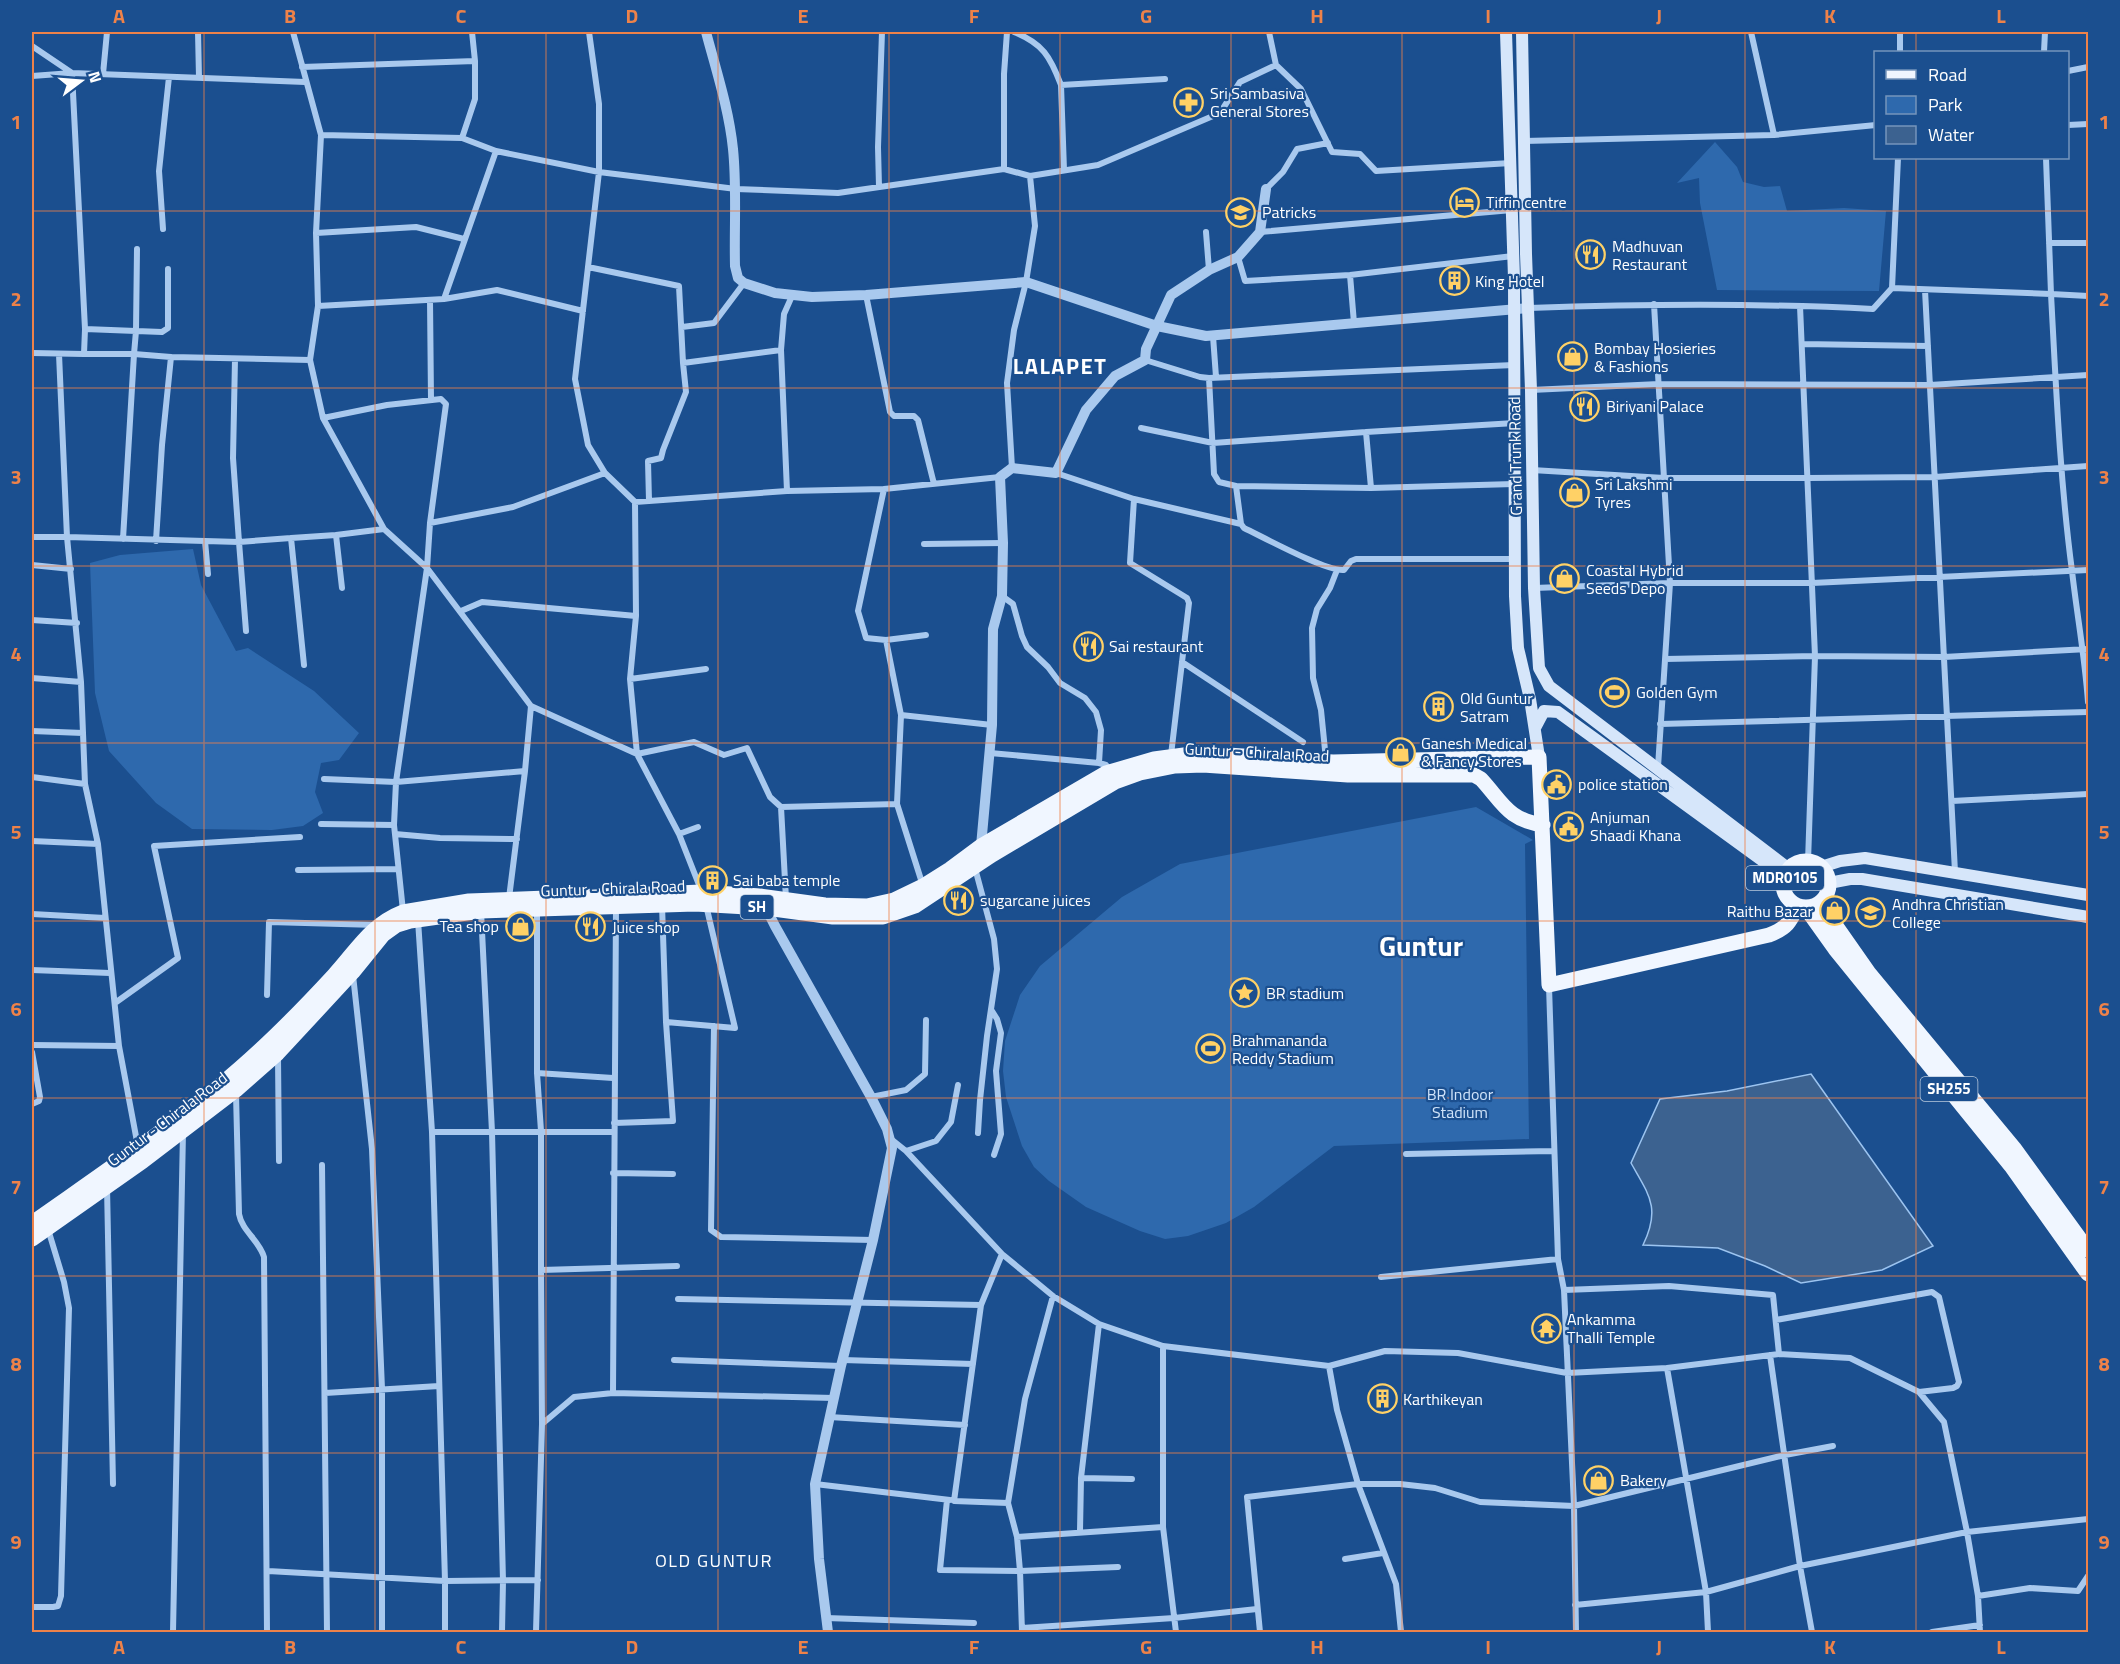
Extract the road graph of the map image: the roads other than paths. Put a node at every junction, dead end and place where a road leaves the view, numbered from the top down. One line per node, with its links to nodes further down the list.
1 (107, 32): 25 (street)
2 (198, 32): 28 (street)
3 (293, 32): 21 (street)
4 (472, 32): 19 (street)
5 (589, 32): 46 (street)
6 (706, 32): 49 (street)
7 (882, 32): 48 (street)
8 (1007, 32): 44 (street)
9 (1014, 32): 31 (street)
10 (1269, 32): 20 (street)
11 (1506, 32): 43 (main road, Grand Trunk Road)
12 (1522, 32): 38 (main road, Grand Trunk Road / MDR0105)
13 (1751, 32): 36 (street)
14 (1900, 32): 17 (street)
15 (2045, 32): 18 (street)
16 (32, 46): 24 (street)
17 (1900, 51)
18 (2044, 51)
19 (475, 61): 21 (street); 37 (street)
20 (1276, 65): 39 (street); 45 (street)
21 (302, 67): 30 (street)
22 (2088, 67): 23 (street)
23 (2069, 71)
24 (72, 73): 25 (street); 26 (street); 85 (street)
25 (103, 74): 27 (street)
26 (32, 76)
27 (169, 77): 28 (street); 52 (street)
28 (199, 78): 30 (street)
29 (1165, 79): 31 (street)
30 (305, 82): 35 (street)
31 (1062, 85): 45 (street)
32 (2088, 124): 34 (street)
33 (1874, 125): 36 (street)
34 (2069, 125)
35 (321, 135): 37 (street); 55 (street)
36 (1774, 135): 38 (street)
37 (462, 138): 40 (street)
38 (1524, 141): 79 (main road, Grand Trunk Road / MDR0105)
39 (1328, 144): 43 (street); 50 (street)
40 (496, 151): 46 (street); 56 (street)
41 (1898, 159): 68 (street)
42 (2046, 159): 57 (street)
43 (1511, 163): 51 (main road, Grand Trunk Road)
44 (1004, 169): 47 (street); 48 (street)
45 (1064, 170): 47 (street)
46 (599, 172): 49 (street); 62 (street)
47 (1030, 176): 66 (street)
48 (879, 187): 49 (street)
49 (736, 189): 67 (street)
50 (1266, 189): 54 (street)
51 (1512, 210): 54 (street); 60 (main road, Grand Trunk Road)
52 (163, 229)
53 (1206, 232): 64 (street)
54 (1260, 232): 61 (street)
55 (316, 233): 56 (street); 77 (street)
56 (464, 239): 74 (street)
57 (2049, 243): 58 (street); 70 (street)
58 (2088, 243)
59 (137, 249): 86 (street)
60 (1513, 256): 65 (street); 80 (main road, Grand Trunk Road)
61 (1238, 257): 64 (street); 65 (street)
62 (588, 267): 81 (street); 84 (street)
63 (168, 269): 86 (street)
64 (1209, 270): 83 (street)
65 (1350, 275): 82 (street)
66 (1026, 282): 71 (street); 83 (street); 115 (street)
67 (744, 283): 72 (street); 84 (street)
68 (1892, 288): 69 (street); 78 (street)
69 (1925, 290): 70 (street); 89 (street)
70 (2051, 294): 73 (street); 102 (street)
71 (866, 295): 72 (street); 124 (street)
72 (792, 296): 90 (street)
73 (2088, 296)
74 (444, 299): 75 (street); 81 (street)
75 (430, 300): 77 (street); 108 (street)
76 (1654, 304): 78 (street); 79 (street); 104 (street)
77 (318, 306): 97 (street)
78 (1800, 306): 88 (street)
79 (1529, 308): 80 (street); 107 (main road, Grand Trunk Road / MDR0105)
80 (1514, 310): 82 (street); 100 (main road, Grand Trunk Road)
81 (583, 311): 118 (street)
82 (1354, 323): 87 (street)
83 (1157, 326): 87 (street); 98 (street)
84 (682, 327): 99 (street)
85 (85, 329): 86 (street); 93 (street)
86 (136, 331): 94 (street)
87 (1213, 336): 103 (street)
88 (1802, 344): 89 (street); 105 (street)
89 (1928, 346): 106 (street)
90 (781, 350): 99 (street); 129 (street)
91 (32, 353): 92 (street)
92 (59, 354): 93 (street); 138 (street)
93 (84, 354): 94 (street)
94 (134, 354): 95 (street); 140 (street)
95 (171, 357): 96 (street); 141 (street)
96 (235, 359): 97 (street); 143 (street)
97 (310, 360): 109 (street)
98 (1145, 360): 103 (street); 119 (street)
99 (683, 363): 131 (street)
100 (1514, 365): 103 (street); 110 (main road, Grand Trunk Road)
101 (2088, 375): 102 (street)
102 (2055, 377): 106 (street); 116 (street)
103 (1212, 378): 113 (street)
104 (1659, 384): 105 (street); 107 (street); 122 (street)
105 (1804, 384): 106 (street); 123 (street)
106 (1930, 385): 121 (street)
107 (1531, 390): 117 (main road, Grand Trunk Road / MDR0105)
108 (431, 400): 109 (street); 133 (street)
109 (323, 418): 135 (street)
110 (1515, 423): 112 (street); 125 (main road, Grand Trunk Road)
111 (1141, 428): 113 (street)
112 (1366, 432): 113 (street); 127 (street)
113 (1213, 443): 126 (street)
114 (2088, 466): 116 (street)
115 (1012, 468): 119 (street); 120 (street)
116 (2062, 468): 121 (street); 152 (street)
117 (1531, 470): 122 (street); 158 (main road, Grand Trunk Road / MDR0105)
118 (605, 473): 132 (street); 133 (street)
119 (1056, 473): 130 (street)
120 (1000, 477): 124 (street); 144 (street)
121 (1935, 477): 123 (street); 154 (street)
122 (1664, 478): 123 (street); 155 (street)
123 (1808, 478): 156 (street)
124 (934, 484): 128 (street)
125 (1515, 484): 127 (street); 146 (main road, Grand Trunk Road)
126 (1236, 486): 127 (street); 134 (street)
127 (1371, 488)
128 (884, 489): 129 (street); 166 (street)
129 (787, 491): 131 (street)
130 (1134, 499): 134 (street); 171 (street)
131 (649, 501): 132 (street)
132 (635, 502): 161 (street)
133 (430, 523): 148 (street)
134 (1241, 524): 150 (street)
135 (384, 528): 136 (street); 148 (street)
136 (336, 535): 139 (street); 157 (street)
137 (32, 537): 138 (street)
138 (68, 537): 140 (street); 149 (street)
139 (291, 538): 143 (street); 172 (street)
140 (123, 539): 141 (street)
141 (156, 541): 142 (street)
142 (205, 541): 143 (street); 153 (street)
143 (239, 542): 164 (street)
144 (1003, 543): 145 (street); 159 (street)
145 (924, 544)
146 (1515, 559): 150 (street); 185 (main road, Grand Trunk Road)
147 (32, 565): 149 (street)
148 (427, 568): 160 (street); 199 (street)
149 (71, 569): 163 (street)
150 (1337, 570): 193 (street)
151 (2088, 570): 152 (street)
152 (2072, 571): 154 (street); 167 (street)
153 (208, 574)
154 (1940, 578): 156 (street); 169 (street)
155 (1670, 583): 156 (street); 158 (street); 170 (street)
156 (1812, 583): 168 (street)
157 (342, 588)
158 (1534, 588): 195 (main road, Grand Trunk Road / MDR0105)
159 (1002, 596): 184 (street); 194 (street)
160 (461, 611): 161 (street); 178 (street)
161 (636, 616): 175 (street)
162 (32, 620): 163 (street)
163 (77, 623): 176 (street)
164 (246, 631)
165 (926, 635): 166 (street)
166 (886, 640): 180 (street)
167 (2086, 649): 169 (street); 177 (street)
168 (1815, 656): 169 (street); 170 (street); 182 (street)
169 (1944, 657): 181 (street)
170 (1665, 659): 183 (street)
171 (1182, 662): 188 (street); 191 (street)
172 (304, 665)
173 (706, 669): 175 (street)
174 (32, 678): 176 (street)
175 (630, 679): 190 (street)
176 (81, 682): 187 (street)
177 (2088, 702)
178 (531, 706): 190 (street); 196 (street)
179 (2088, 712): 181 (street)
180 (902, 715): 184 (street); 203 (street)
181 (1947, 716): 182 (street); 202 (street)
182 (1813, 720): 183 (street); 216 (street)
183 (1660, 724): 195 (street)
184 (992, 725): 189 (street)
185 (1535, 729): 192 (main road, Grand Trunk Road); 221 (main road, MDR0105)
186 (32, 731): 187 (street)
187 (82, 733): 200 (street)
188 (1303, 742)
189 (990, 753): 194 (street); 215 (street)
190 (637, 754): 204 (street); 210 (street)
191 (1171, 756): 193 (main road, Guntur - Chirala Road / SH); 194 (main road, Guntur - Chirala Road / SH)
192 (1539, 757): 193 (main road, Guntur - Chirala Road / SH); 207 (main road)
193 (1326, 762)
194 (1106, 766): 215 (main road, Guntur - Chirala Road / SH)
195 (1658, 770): 221 (main road, Grand Trunk Road / MDR0105)
196 (525, 771): 199 (street); 212 (street)
197 (32, 777): 200 (street)
198 (324, 778): 199 (street)
199 (396, 782): 206 (street)
200 (85, 784): 214 (street)
201 (2088, 794): 202 (street)
202 (1952, 801): 220 (street)
203 (897, 804): 204 (street); 223 (street)
204 (781, 807): 227 (street)
205 (321, 824): 206 (street)
206 (394, 825): 209 (street)
207 (1542, 825): 217 (main road, Guntur - Chirala Road / SH); 242 (main road)
208 (698, 827): 210 (street)
209 (395, 834): 212 (street); 218 (street)
210 (678, 834): 225 (street)
211 (300, 837): 244 (street)
212 (517, 839): 226 (street)
213 (32, 841): 214 (street)
214 (98, 844): 237 (street)
215 (981, 846): 223 (main road, Guntur - Chirala Road / SH)
216 (1815, 864): 220 (main road, MDR0105); 221 (main road, MDR0105); 222 (main road, MDR0105)
217 (975, 867): 228 (main road, Guntur - Chirala Road / SH); 245 (street)
218 (398, 869): 219 (street); 235 (street)
219 (298, 870)
220 (1955, 872): 224 (main road, MDR0105)
221 (1787, 873): 230 (main road, MDR0105)
222 (1829, 883): 230 (main road, MDR0105); 236 (main road, MDR0105)
223 (923, 886): 227 (main road, Guntur - Chirala Road / SH)
224 (2088, 896)
225 (704, 898): 226 (main road, Guntur - Chirala Road / SH); 228 (main road, Guntur - Chirala Road / SH); 229 (main road, Guntur - Chirala Road / SH); 248 (street)
226 (509, 899): 235 (main road, Guntur - Chirala Road / SH)
227 (786, 899): 228 (main road, Guntur - Chirala Road / SH)
228 (763, 902): 257 (street)
229 (662, 905): 231 (main road, Guntur - Chirala Road / SH); 247 (street)
230 (1808, 905): 242 (main road); 281 (main road, SH255); 287 (main road, SH255)
231 (616, 906): 232 (main road, Guntur - Chirala Road / SH); 254 (street)
232 (537, 909): 233 (main road, Guntur - Chirala Road / SH); 253 (street)
233 (481, 911): 235 (main road, Guntur - Chirala Road / SH); 263 (street)
234 (32, 914): 237 (street)
235 (413, 914): 238 (main road, Guntur - Chirala Road / SH); 240 (main road, Guntur - Chirala Road / SH); 262 (street)
236 (2088, 917)
237 (105, 918): 241 (street)
238 (377, 925): 243 (street); 267 (main road, Guntur - Chirala Road / SH)
239 (32, 970): 241 (street)
240 (353, 972): 252 (main road, Guntur - Chirala Road / SH); 306 (street)
241 (110, 973): 244 (street)
242 (1548, 984): 269 (street)
243 (267, 995)
244 (115, 1003): 250 (street)
245 (992, 1011): 265 (street); 271 (street)
246 (926, 1020): 257 (street)
247 (666, 1022): 248 (street); 259 (street)
248 (714, 1026): 280 (street)
249 (32, 1045): 250 (street)
250 (119, 1046): 267 (street)
251 (32, 1052): 258 (street)
252 (278, 1053): 256 (main road, Guntur - Chirala Road / SH); 272 (street)
253 (537, 1073): 254 (street); 260 (street)
254 (613, 1078): 259 (street)
255 (958, 1085): 268 (street)
256 (236, 1090): 261 (main road, Guntur - Chirala Road / SH); 334 (street)
257 (871, 1097): 266 (street)
258 (32, 1104)
259 (614, 1123): 264 (street)
260 (541, 1131): 263 (street); 264 (street); 286 (street)
261 (183, 1132): 276 (main road, Guntur - Chirala Road / SH); 352 (street)
262 (432, 1132): 263 (street); 305 (street)
263 (492, 1132): 341 (street)
264 (614, 1132): 274 (street)
265 (978, 1132)
266 (890, 1138): 268 (street); 280 (street)
267 (138, 1149): 277 (main road, Guntur - Chirala Road / SH)
268 (906, 1151): 282 (street)
269 (1554, 1151): 270 (street); 283 (street)
270 (1406, 1154)
271 (994, 1155)
272 (279, 1161)
273 (322, 1166): 308 (street)
274 (613, 1173): 275 (street); 285 (street)
275 (673, 1174)
276 (107, 1187): 278 (main road, Guntur - Chirala Road / SH); 319 (street)
277 (32, 1223)
278 (48, 1227): 279 (main road, Guntur - Chirala Road / SH); 345 (street)
279 (32, 1239)
280 (873, 1240): 292 (street)
281 (2088, 1250)
282 (1002, 1254): 290 (street); 293 (street)
283 (1558, 1259): 288 (street); 289 (street)
284 (677, 1266): 285 (street)
285 (613, 1268): 286 (street); 309 (street)
286 (542, 1270): 312 (street)
287 (2088, 1274)
288 (1381, 1277)
289 (1564, 1290): 294 (street); 304 (street)
290 (1053, 1296): 295 (street); 323 (street)
291 (678, 1299): 292 (street)
292 (857, 1302): 293 (street); 300 (street)
293 (981, 1305): 301 (street)
294 (1776, 1320): 297 (street); 307 (street)
295 (1099, 1323): 296 (street); 316 (street)
296 (1163, 1346): 302 (street); 326 (street)
297 (1779, 1354): 298 (street); 307 (street)
298 (1770, 1355): 303 (street); 315 (street)
299 (674, 1360): 300 (street)
300 (842, 1363): 301 (street); 310 (street)
301 (973, 1364): 313 (street)
302 (1329, 1366): 304 (street); 321 (street)
303 (1667, 1368): 304 (street); 318 (street)
304 (1567, 1373): 324 (street)
305 (439, 1386): 306 (street); 340 (street)
306 (382, 1389): 308 (street); 338 (street)
307 (1919, 1392): 328 (street)
308 (325, 1393): 336 (street)
309 (613, 1393): 310 (street); 312 (street)
310 (834, 1398): 311 (street)
311 (829, 1417): 313 (street); 320 (street)
312 (542, 1424): 339 (street)
313 (965, 1425): 322 (street)
314 (1833, 1446): 315 (street)
315 (1785, 1455): 318 (street); 332 (street)
316 (1081, 1478): 317 (street); 327 (street)
317 (1132, 1479)
318 (1687, 1480): 324 (street); 342 (street)
319 (113, 1484)
320 (815, 1484): 322 (street); 347 (street)
321 (1358, 1484): 324 (street); 330 (street); 346 (street)
322 (950, 1500): 323 (street); 335 (street)
323 (1008, 1503): 329 (street)
324 (1574, 1506): 344 (street)
325 (2088, 1519): 328 (street)
326 (1163, 1527): 327 (street); 348 (street)
327 (1080, 1531): 329 (street)
328 (1967, 1532): 332 (street); 343 (street)
329 (1017, 1537): 335 (street)
330 (1383, 1553): 331 (street); 362 (street)
331 (1345, 1559)
332 (1800, 1566): 342 (street); 365 (street)
333 (1118, 1567): 335 (street)
334 (268, 1571): 336 (street); 353 (street)
335 (1020, 1571): 351 (street)
336 (328, 1575): 338 (street); 354 (street)
337 (2088, 1576): 343 (street)
338 (382, 1578): 340 (street); 355 (street)
339 (538, 1580): 341 (street); 358 (street)
340 (445, 1581): 341 (street); 356 (street)
341 (504, 1581): 357 (street)
342 (1706, 1592): 344 (street); 364 (street)
343 (1978, 1596): 350 (street)
344 (1575, 1605): 363 (street)
345 (32, 1607)
346 (1257, 1609): 348 (street); 361 (street)
347 (826, 1618): 349 (street); 359 (street)
348 (1174, 1618): 351 (street); 360 (street)
349 (974, 1623)
350 (1980, 1629): 366 (street)
351 (1022, 1630)
352 (172, 1632)
353 (267, 1632)
354 (327, 1632)
355 (382, 1632)
356 (445, 1632)
357 (502, 1632)
358 (536, 1632)
359 (828, 1632)
360 (1176, 1632)
361 (1260, 1632)
362 (1401, 1632)
363 (1576, 1632)
364 (1708, 1632)
365 (1812, 1632)
366 (1932, 1632)

